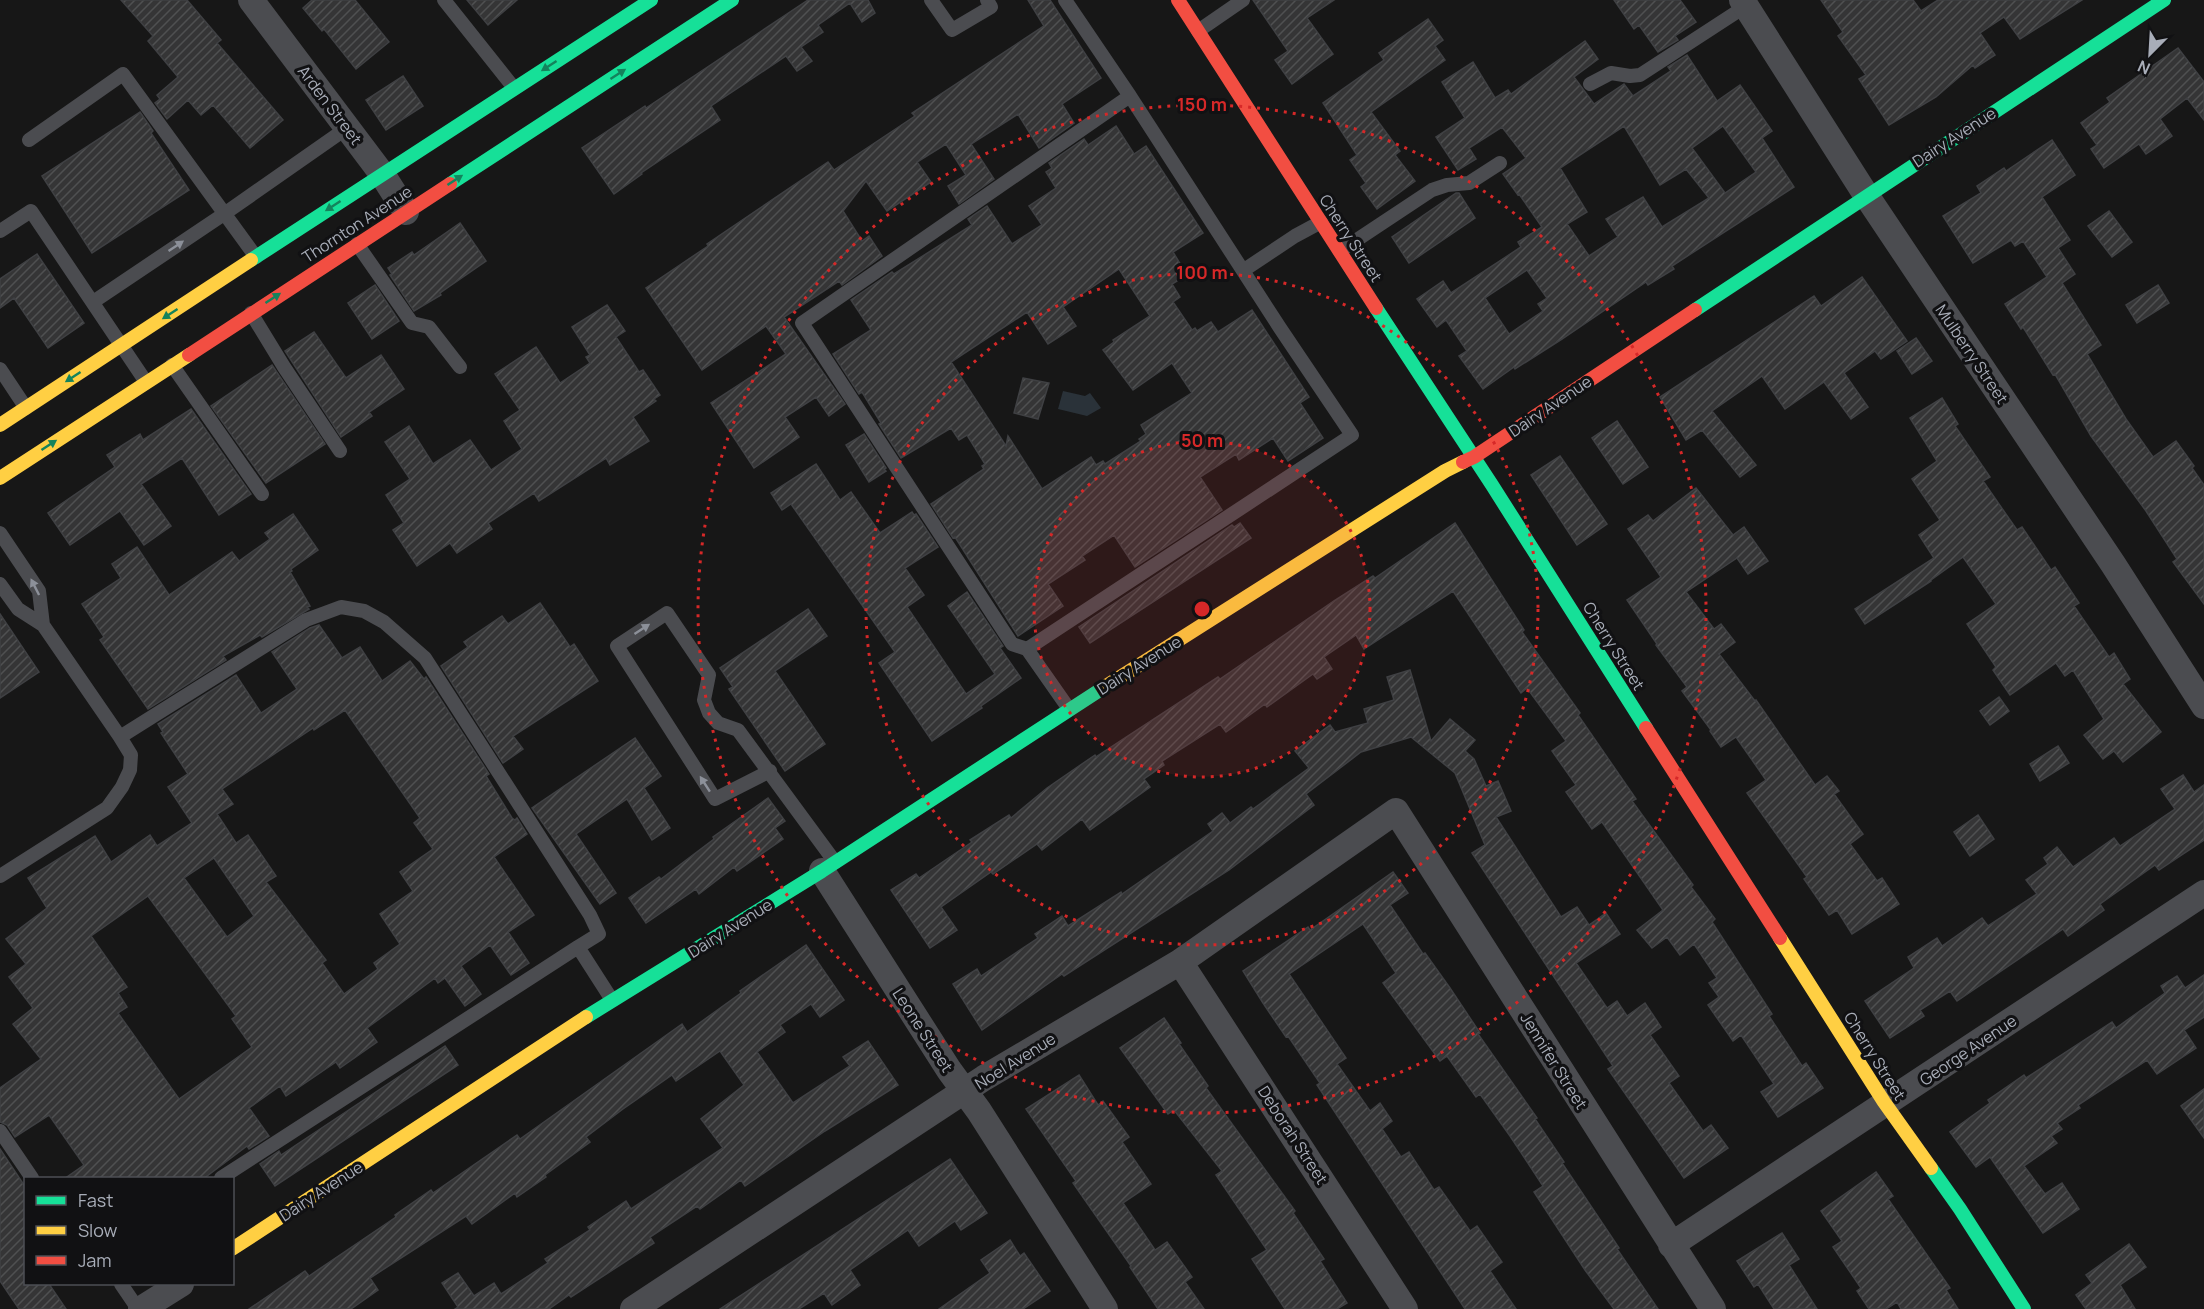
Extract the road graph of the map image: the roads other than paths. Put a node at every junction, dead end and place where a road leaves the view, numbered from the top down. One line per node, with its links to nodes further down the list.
1 (251, 0): 16 (street, Arden Street)
2 (444, 0): 14 (lane)
3 (651, 0): 14 (street, Thornton Avenue, one-way to 14)
4 (732, 0): 21 (street, Thornton Avenue, one-way to 4)
5 (931, 0): 6 (lane)
6 (987, 0)
7 (1065, 0): 15 (lane)
8 (1178, 0): 12 (street, Cherry Street)
9 (1243, 0): 12 (lane)
10 (2164, 0): 20 (street, Dairy Avenue)
11 (1744, 3): 13 (lane); 20 (street, Mulberry Street)
12 (1198, 31): 23 (street, Cherry Street)
13 (1590, 84)
14 (514, 88): 19 (street, Thornton Avenue)
15 (1130, 96): 28 (lane); 45 (lane)
16 (347, 128): 19 (street, Arden Street); 22 (lane)
17 (29, 140): 22 (lane)
18 (1500, 163): 26 (lane)
19 (382, 174): 21 (street, Arden Street); 27 (street, Thornton Avenue, one-way to 27)
20 (1866, 195): 39 (street, Dairy Avenue); 46 (street, Mulberry Street)
21 (406, 212): 25 (street, Thornton Avenue)
22 (224, 214): 27 (lane); 29 (lane, one-way to 22)
23 (1321, 222): 26 (street, Cherry Street); 28 (lane)
24 (0, 231): 29 (lane)
25 (357, 244): 30 (street, Thornton Avenue, one-way to 25); 33 (lane)
26 (1340, 251): 39 (street, Cherry Street)
27 (256, 257): 31 (street, Thornton Avenue, one-way to 31)
28 (1244, 270): 45 (lane)
29 (93, 302): 31 (lane)
30 (251, 312): 32 (street, Thornton Avenue); 38 (lane)
31 (122, 345): 35 (lane); 36 (street, Thornton Avenue, one-way to 36)
32 (172, 365): 35 (street, Thornton Avenue); 41 (lane)
33 (460, 367)
34 (0, 369): 36 (lane)
35 (146, 382): 40 (street, Thornton Avenue, one-way to 35)
36 (26, 408): 37 (street, Thornton Avenue)
37 (0, 425)
38 (340, 452)
39 (1474, 457): 47 (street, Dairy Avenue); 58 (street, Cherry Street)
40 (0, 478)
41 (262, 494)
42 (0, 532): 44 (lane, one-way to 42)
43 (0, 584): 44 (lane)
44 (43, 625): 48 (lane)
45 (1027, 649): 47 (lane)
46 (2204, 706)
47 (1069, 709): 51 (street, Dairy Avenue)
48 (120, 737): 52 (lane); 54 (lane)
49 (770, 771): 49 (lane, one-way to 49); 51 (lane)
50 (1396, 812): 55 (street, Noel Avenue); 62 (street, Jennifer Street)
51 (828, 866): 56 (street, Dairy Avenue); 57 (street, Leone Street)
52 (0, 876)
53 (2204, 893): 58 (street, George Avenue)
54 (578, 947): 56 (lane); 61 (lane)
55 (1180, 962): 57 (street, Noel Avenue); 68 (street, Deborah Street)
56 (612, 1000): 63 (street, Dairy Avenue)
57 (964, 1092): 66 (street, Noel Avenue); 67 (street, Leone Street)
58 (1884, 1102): 62 (street, George Avenue); 70 (street, Cherry Street)
59 (0, 1131): 60 (lane)
60 (31, 1177)
61 (224, 1177)
62 (1671, 1245): 69 (street, Jennifer Street)
63 (234, 1249)
64 (123, 1285): 65 (lane)
65 (158, 1301)
66 (633, 1309)
67 (1104, 1309)
68 (1405, 1309)
69 (1713, 1309)
70 (2024, 1309)

